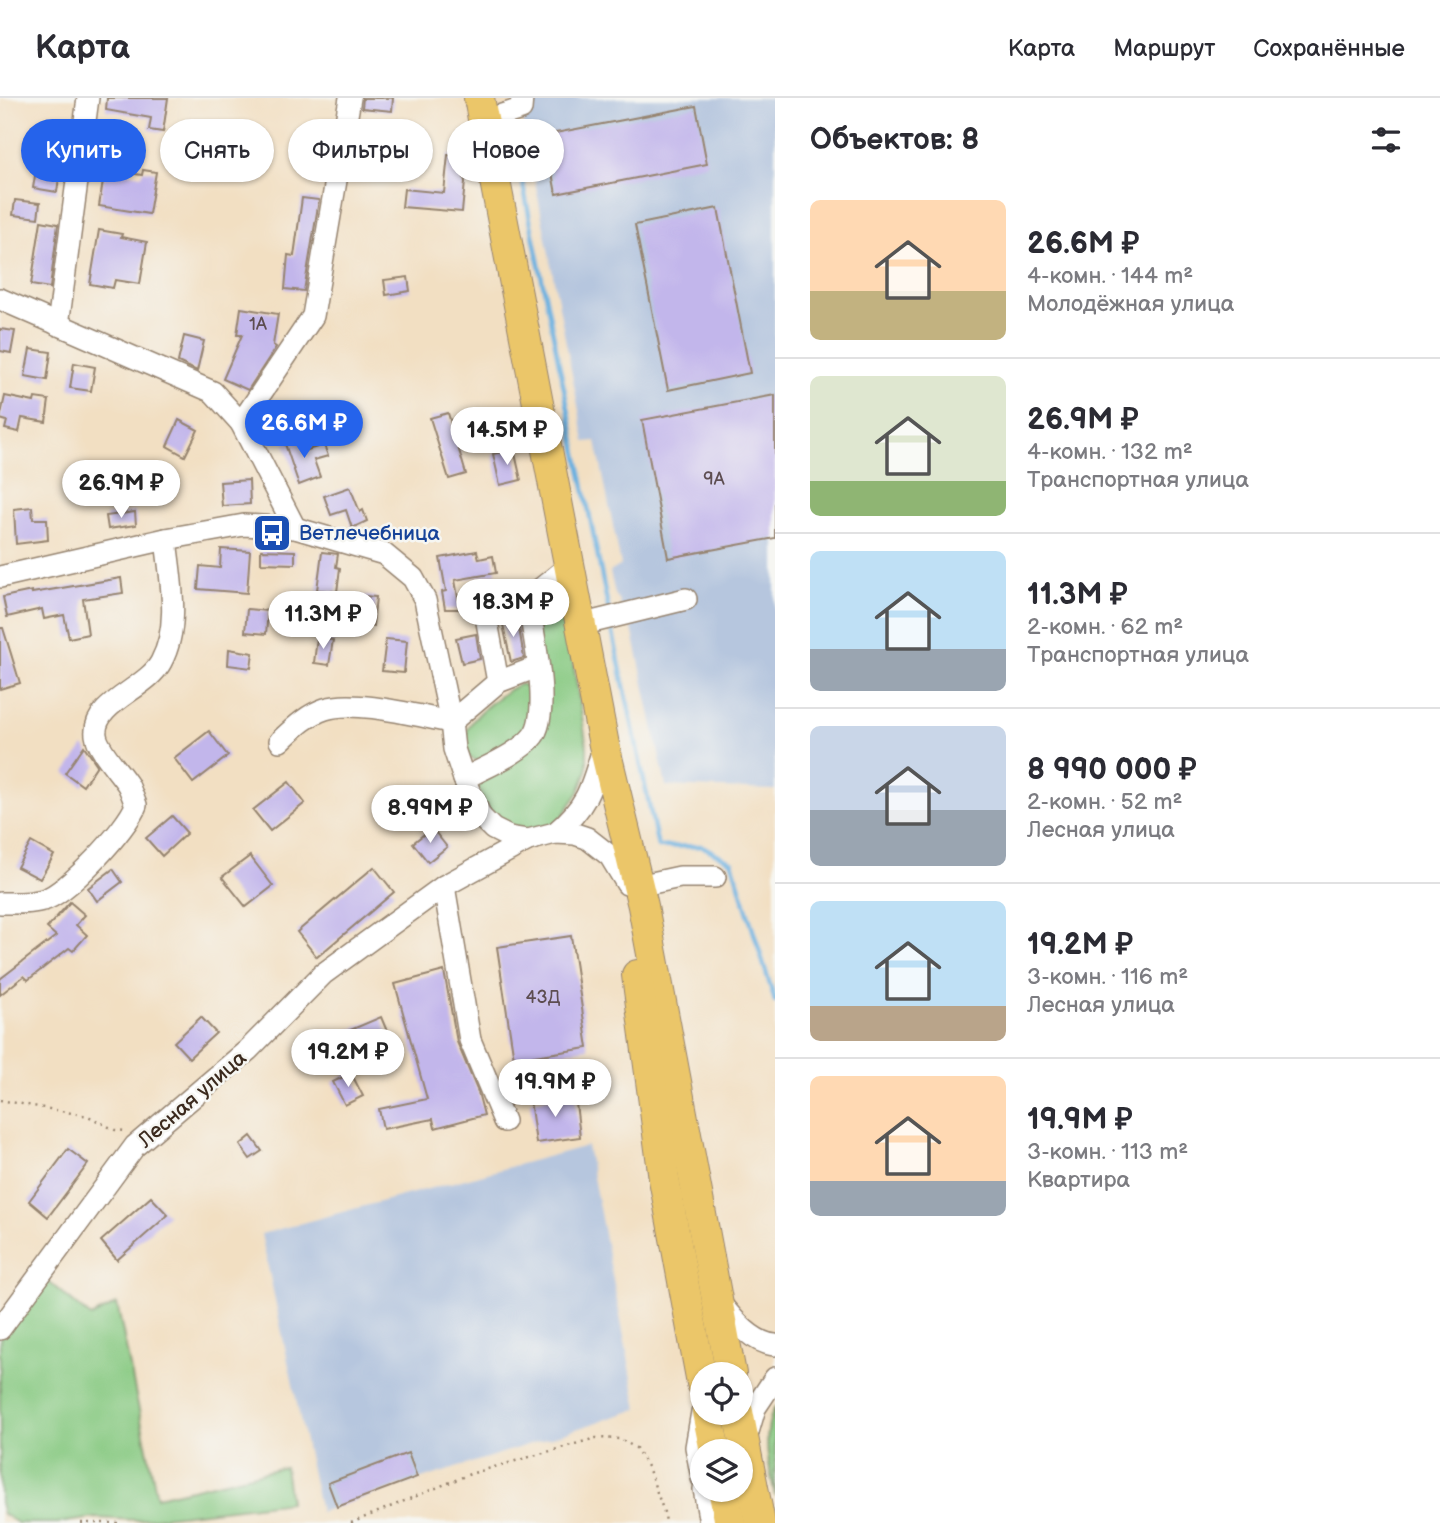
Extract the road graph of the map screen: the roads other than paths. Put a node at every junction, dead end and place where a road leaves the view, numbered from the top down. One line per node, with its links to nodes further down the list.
1 (88, 98): 6 (street)
2 (350, 98): 7 (street)
3 (522, 98): 4 (street)
4 (481, 109): 10 (highway)
5 (0, 299): 6 (street)
6 (58, 325): 7 (street)
7 (241, 423): 8 (street)
8 (296, 528): 9 (street); 17 (street)
9 (166, 539): 11 (street); 26 (street)
10 (569, 566): 12 (street); 14 (highway)
11 (0, 577)
12 (528, 598): 15 (street); 16 (street)
13 (686, 599): 14 (street)
14 (580, 625): 19 (highway)
15 (537, 667): 16 (street); 20 (street)
16 (498, 682): 17 (street)
17 (451, 722): 18 (street); 20 (street)
18 (280, 741)
19 (604, 745): 21 (street); 24 (highway)
20 (464, 779): 22 (street)
21 (555, 833): 22 (street, Лесная улица); 24 (street)
22 (528, 841): 25 (street, Лесная улица)
23 (715, 877): 24 (street)
24 (632, 885): 28 (highway); 31 (highway)
25 (444, 886): 27 (street); 29 (street, Лесная улица)
26 (0, 902)
27 (504, 1121)
28 (718, 1301): 30 (street); 32 (highway)
29 (0, 1329)
30 (775, 1345)
31 (698, 1362)
32 (730, 1362)
33 (775, 1378): 34 (street)
34 (746, 1439)
35 (753, 1488): 40 (highway)
36 (706, 1502): 38 (street)
37 (726, 1502): 39 (highway)
38 (710, 1523)
39 (730, 1523)
40 (760, 1523)

